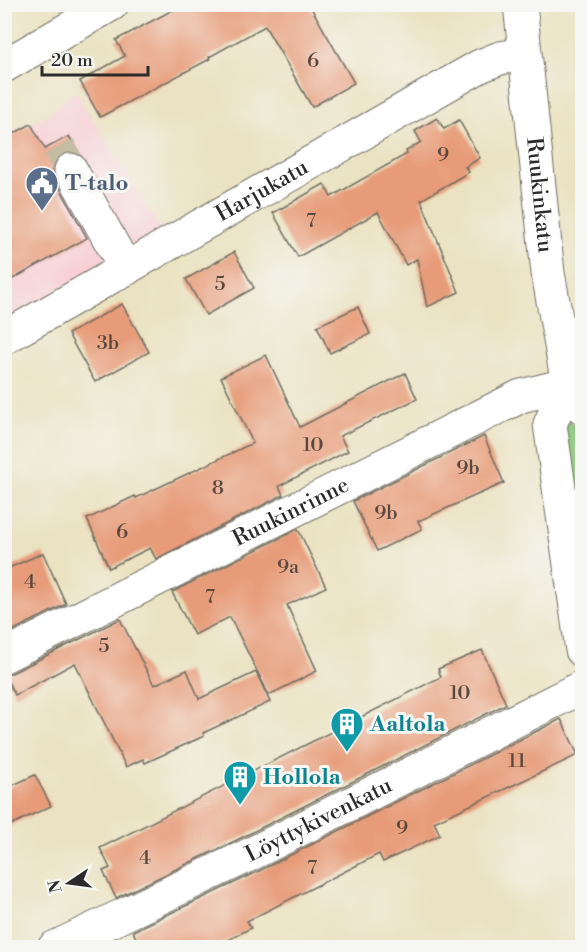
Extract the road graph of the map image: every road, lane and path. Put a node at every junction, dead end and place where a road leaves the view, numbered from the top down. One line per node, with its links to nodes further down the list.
1 (112, 4): 4 (street)
2 (520, 4): 3 (street, Ruukinkatu)
3 (524, 54): 6 (street, Harjukatu); 8 (street, Ruukinkatu)
4 (4, 66)
5 (71, 170): 6 (street)
6 (126, 270): 7 (street, Harjukatu)
7 (4, 338)
8 (578, 390): 9 (street); 11 (street, Ruukinrinne)
9 (578, 590): 10 (street)
10 (582, 650)
11 (4, 656)
12 (582, 687): 13 (street, Löyttykivenkatu)
13 (54, 948)

